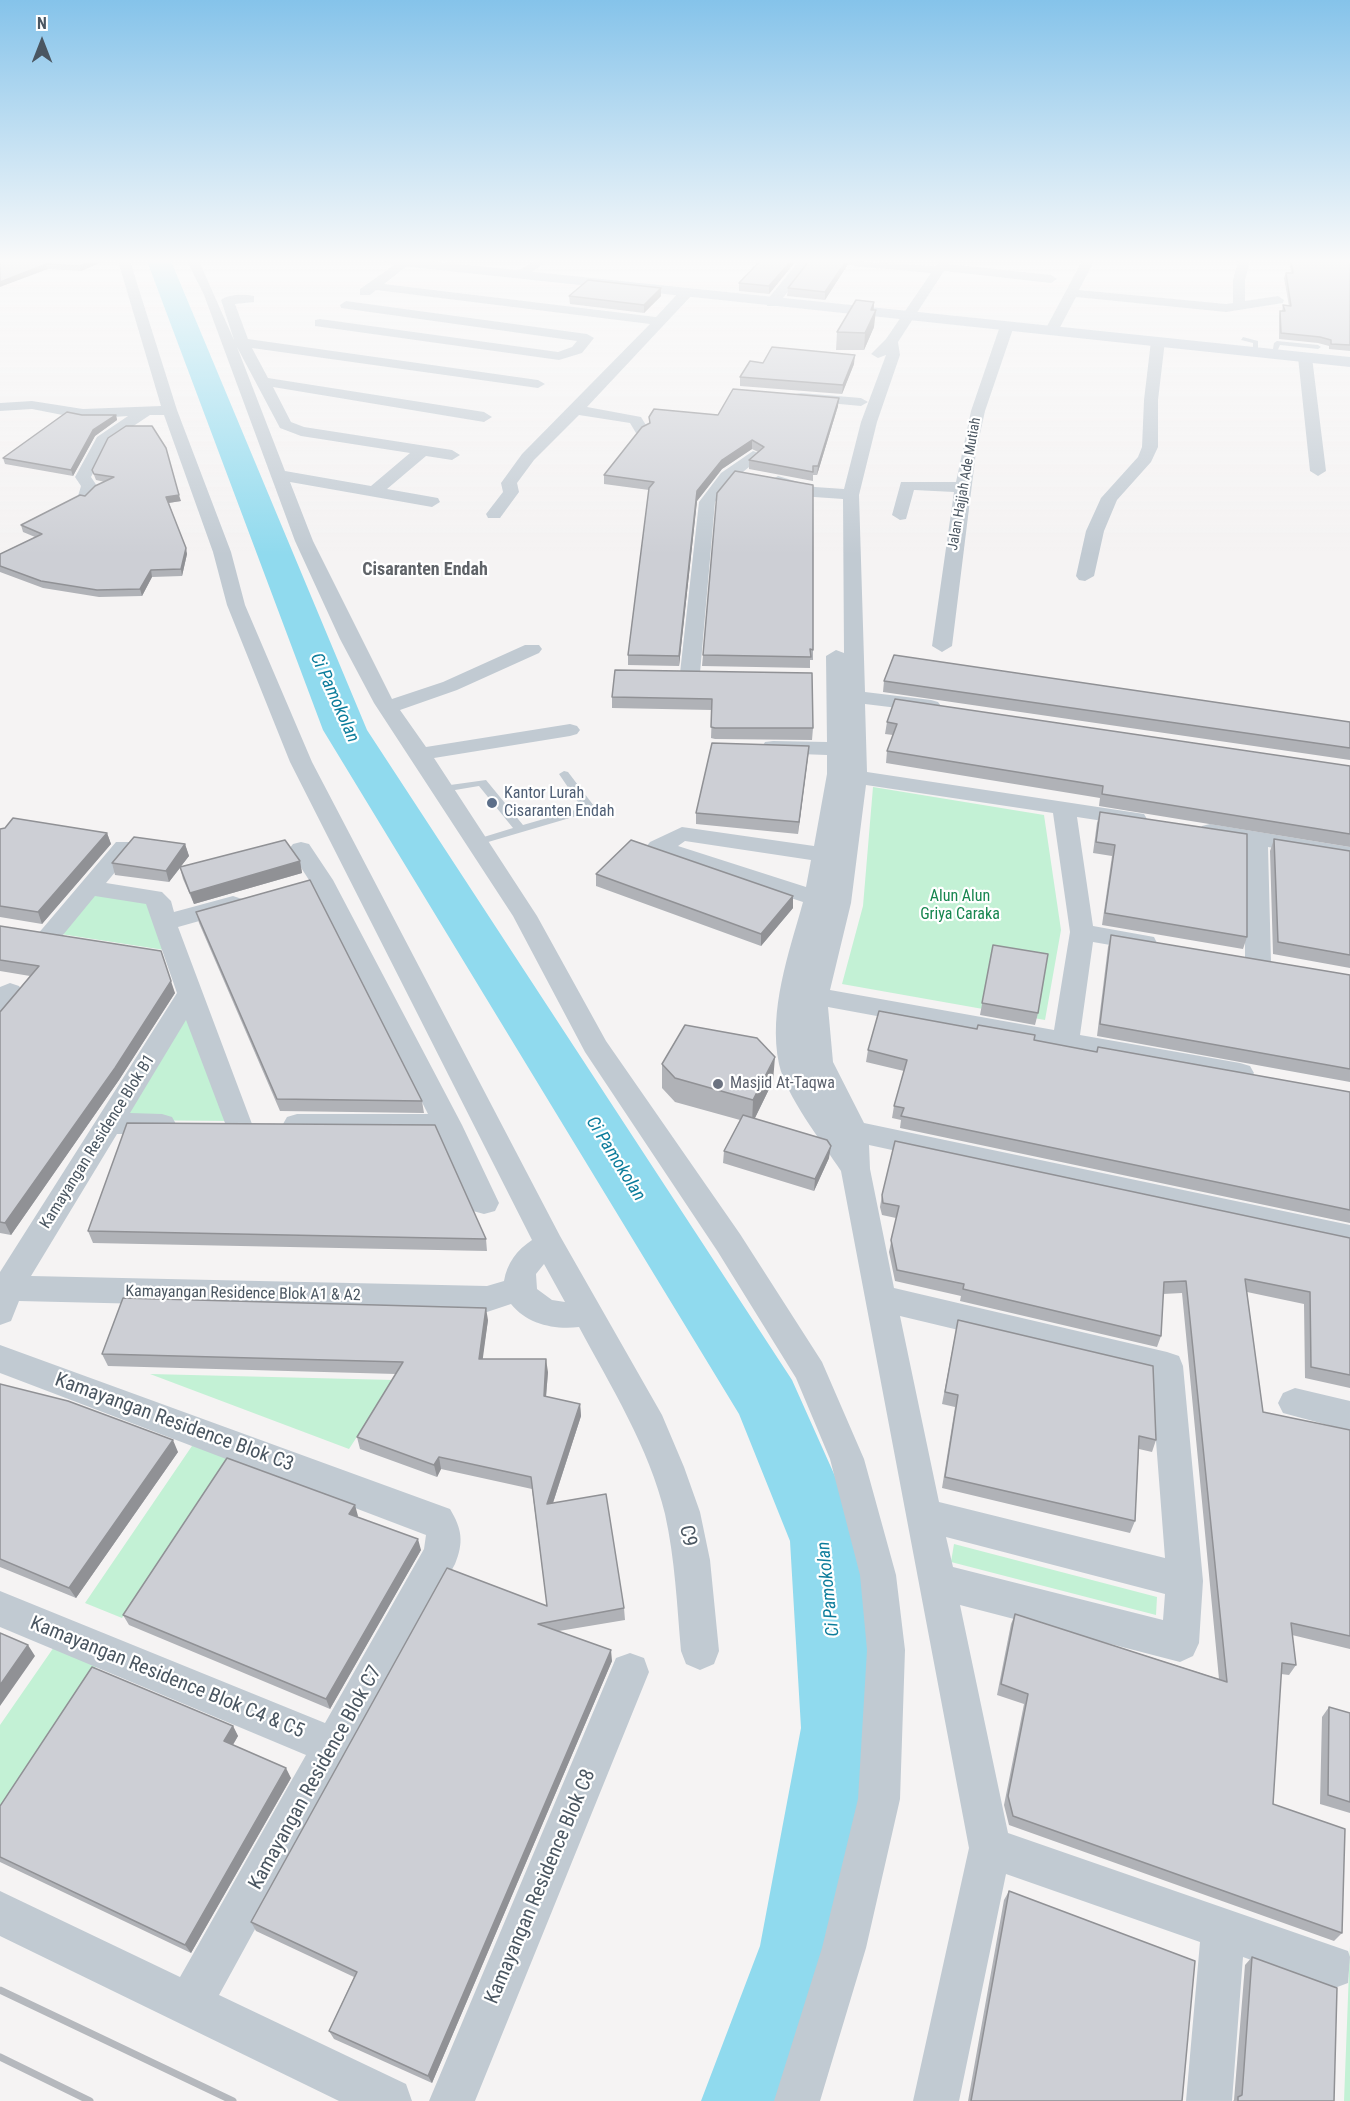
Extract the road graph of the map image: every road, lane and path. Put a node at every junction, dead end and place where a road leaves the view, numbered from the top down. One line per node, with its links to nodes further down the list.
1 (154, 359): 19 (street, C9)
2 (240, 359): 31 (street)
3 (247, 359): 12 (street)
4 (367, 359): 11 (street)
5 (624, 359): 20 (street)
6 (880, 359): 15 (street)
7 (880, 359): 24 (street)
8 (996, 359): 32 (street, Jalan Hajjah Ade Mutiah)
9 (1156, 359): 39 (street)
10 (1311, 359): 29 (street)
11 (478, 375): 13 (street); 18 (street)
12 (261, 381): 18 (street); 26 (street)
13 (538, 384)
14 (786, 396): 15 (street)
15 (861, 402): 24 (street)
16 (25, 405): 17 (street); 21 (street); 23 (street)
17 (0, 407)
18 (439, 409): 22 (street)
19 (170, 410): 21 (street); 83 (street, C9)
20 (576, 410): 25 (street); 37 (street)
21 (145, 412): 35 (street)
22 (484, 417)
23 (0, 419)
24 (862, 421): 34 (street)
25 (641, 430)
26 (422, 451): 27 (street); 33 (street)
27 (452, 454)
28 (753, 456): 30 (street)
29 (1318, 471)
30 (730, 473): 34 (street); 43 (street)
31 (278, 475): 33 (street); 46 (street)
32 (962, 487): 38 (street); 40 (street, Jalan Hajjah Ade Mutiah)
33 (374, 493): 36 (street)
34 (843, 495): 45 (street)
35 (86, 496)
36 (432, 502)
37 (494, 514)
38 (900, 515)
39 (1085, 576)
40 (942, 646)
41 (532, 649): 46 (street)
42 (669, 673): 43 (street)
43 (690, 673): 44 (street)
44 (714, 673)
45 (840, 684): 47 (street); 50 (street)
46 (387, 708): 51 (street)
47 (949, 709)
48 (570, 730): 51 (street)
49 (751, 747): 50 (street)
50 (847, 748): 53 (street)
51 (420, 754): 54 (street)
52 (564, 774): 58 (lane)
53 (847, 774): 55 (street); 64 (street); 74 (street)
54 (444, 789): 58 (lane); 60 (street)
55 (1064, 808): 56 (street); 69 (street)
56 (1155, 822)
57 (1188, 828): 59 (street)
58 (520, 830): 60 (lane)
59 (1256, 839): 63 (street); 72 (street)
60 (478, 842): 106 (street)
61 (124, 847): 65 (street)
62 (301, 849): 79 (street)
63 (1350, 854)
64 (824, 855): 67 (street); 67 (street)
65 (89, 888): 68 (street); 70 (street)
66 (254, 898): 68 (street)
67 (816, 898): 74 (street)
68 (164, 923): 73 (street)
69 (1082, 932): 71 (street); 75 (street)
70 (50, 935)
71 (1164, 946)
72 (1257, 962)
73 (189, 994): 77 (street, Kamayangan Residence Blok B1); 78 (street)
74 (804, 994): 75 (street); 80 (street)
75 (1066, 1040): 76 (street)
76 (1270, 1079)
77 (109, 1123): 78 (street); 85 (street, Kamayangan Residence Blok B1)
78 (236, 1124): 79 (street)
79 (448, 1125): 81 (street)
80 (842, 1132): 82 (street); 86 (street)
81 (484, 1203)
82 (1350, 1237)
83 (549, 1244): 84 (street); 87 (street, C9)
84 (520, 1288): 85 (street, Kamayangan Residence Blok A1 & A2); 87 (street)
85 (2, 1296)
86 (881, 1298): 91 (street); 94 (street)
87 (586, 1313): 96 (street, C9)
88 (0, 1359): 92 (street, Kamayangan Residence Blok C3)
89 (1295, 1403): 90 (street)
90 (1350, 1416)
91 (924, 1515): 93 (street); 94 (street)
92 (442, 1552): 98 (street, Kamayangan Residence Blok C7)
93 (937, 1581): 94 (street); 99 (street)
94 (1185, 1581)
95 (0, 1610): 98 (street, Kamayangan Residence Blok C4 & C5)
96 (700, 1651)
97 (630, 1672): 105 (street, Kamayangan Residence Blok C8)
98 (334, 1748): 103 (street, Kamayangan Residence Blok C7)
99 (990, 1848): 101 (street); 107 (street)
100 (0, 1912): 103 (street)
101 (1223, 1928): 102 (street); 108 (street)
102 (1332, 1967)
103 (190, 2003): 104 (street)
104 (389, 2101)
105 (452, 2101)
106 (797, 2101)
107 (936, 2101)
108 (1209, 2101)

